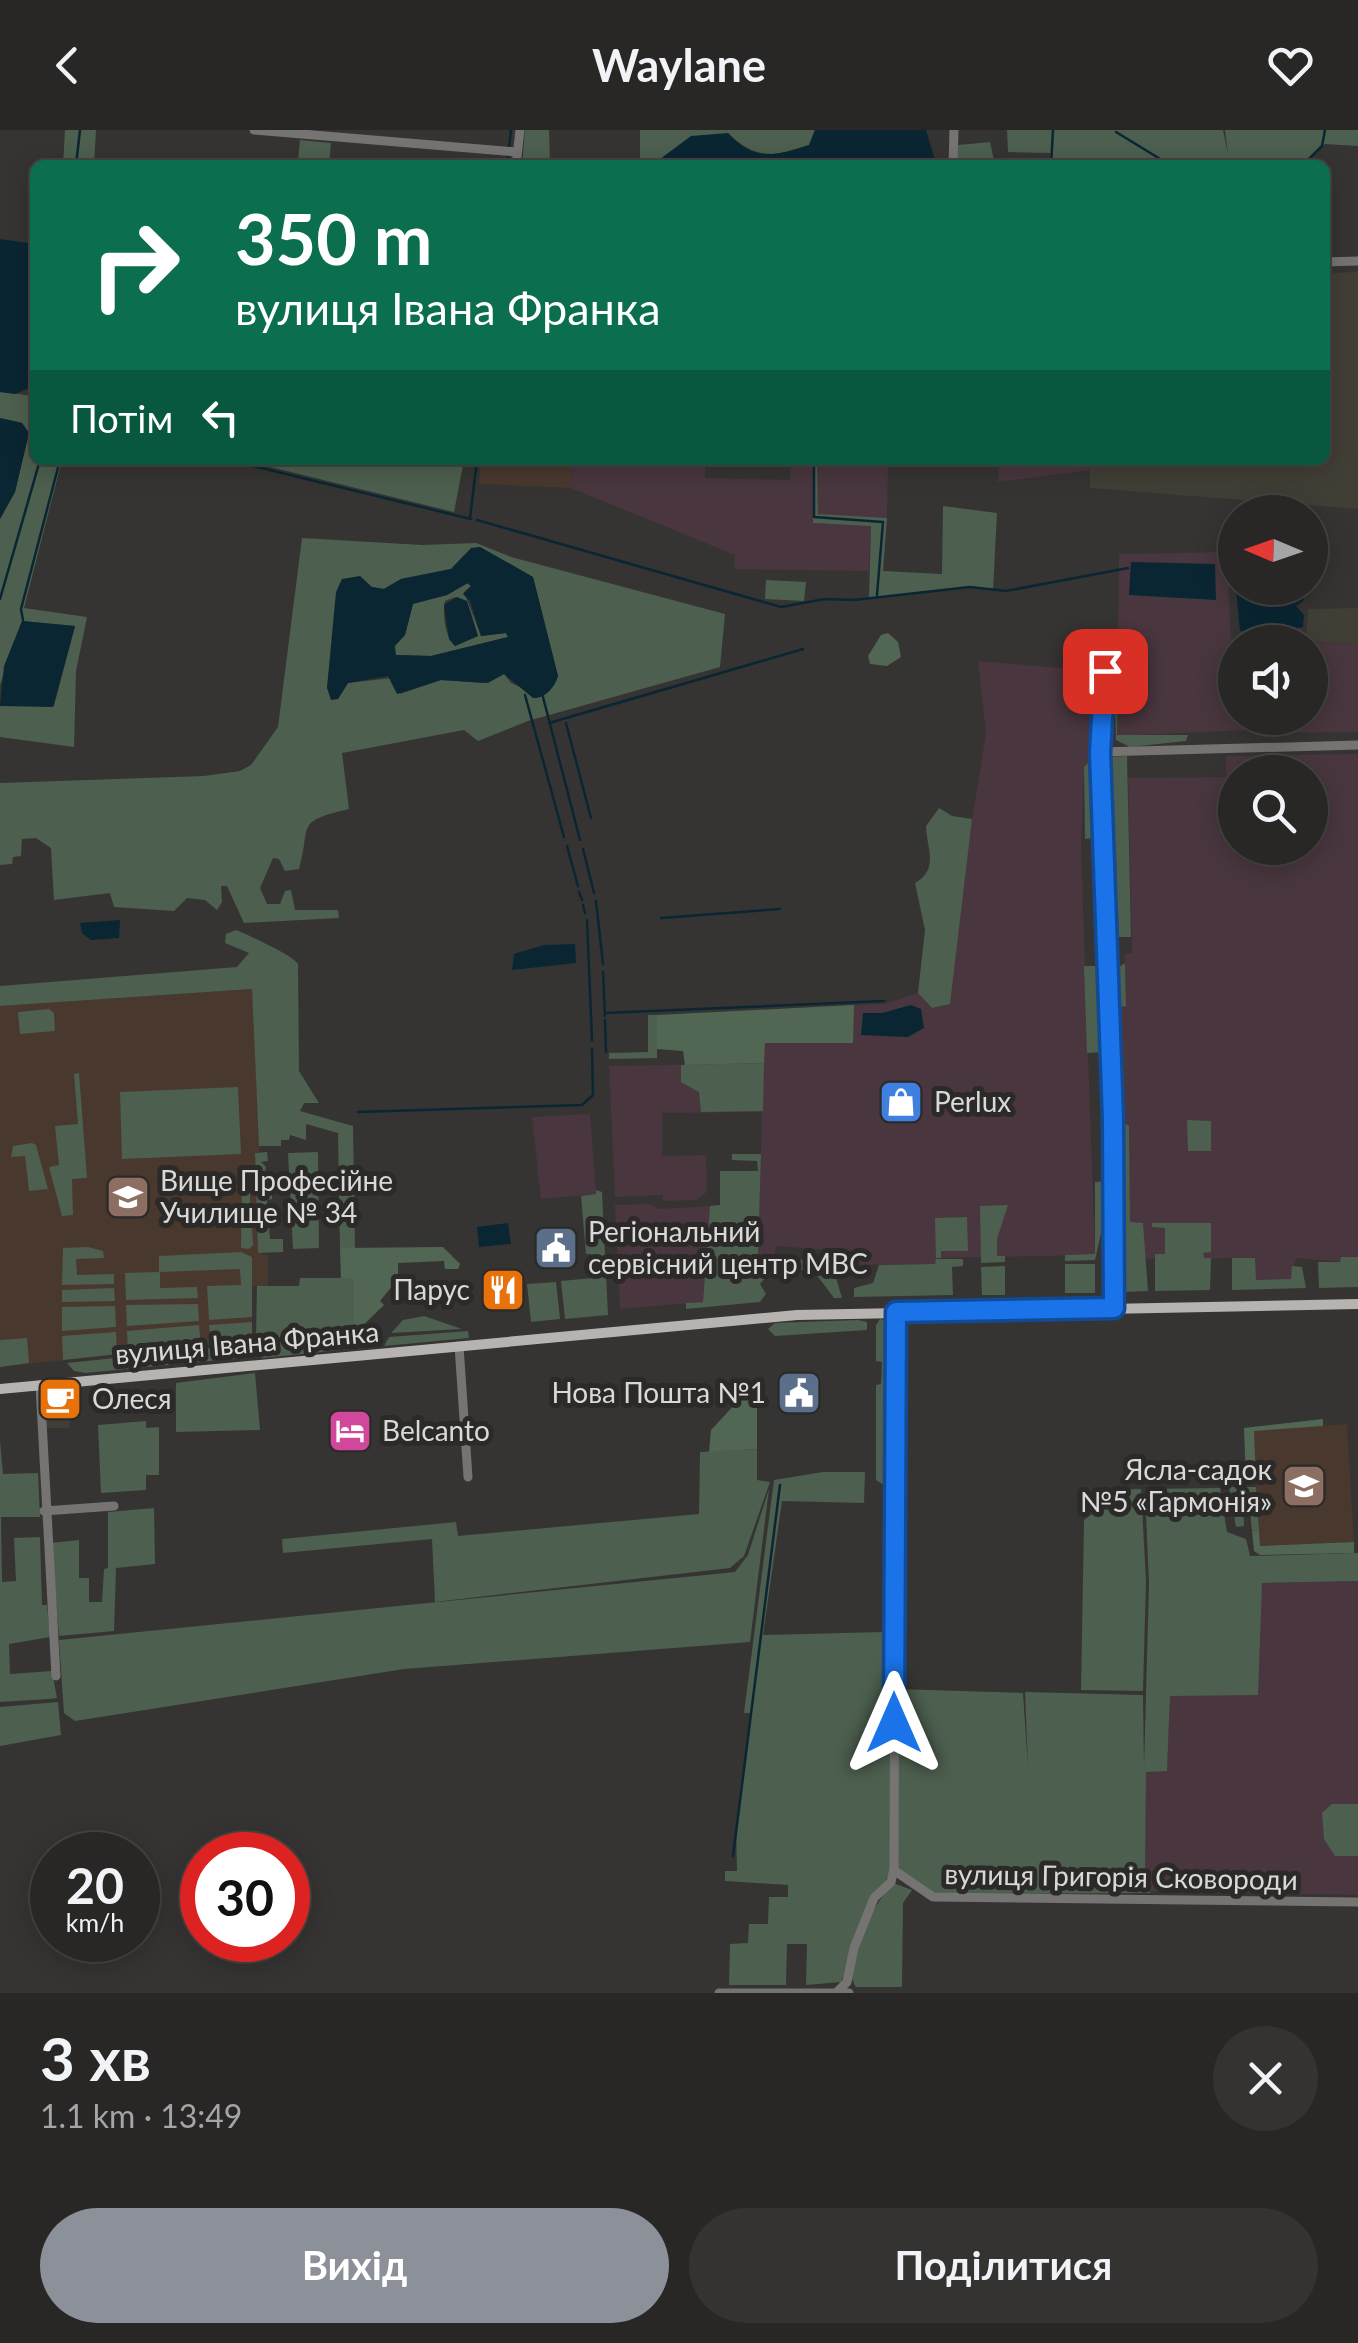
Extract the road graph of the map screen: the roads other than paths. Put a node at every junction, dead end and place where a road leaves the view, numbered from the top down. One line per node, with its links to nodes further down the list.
1 (254, 130): 4 (street)
2 (520, 130): 6 (street)
3 (954, 130): 8 (street)
4 (284, 131): 5 (street)
5 (378, 136): 6 (street)
6 (518, 152): 7 (street)
7 (517, 160)
8 (953, 160)
9 (1358, 261): 10 (street)
10 (1330, 262)
11 (1105, 671): 12 (street)
12 (1102, 728): 14 (street); 15 (street)
13 (1358, 745): 14 (street)
14 (1124, 751): 15 (street)
15 (1100, 752): 17 (street)
16 (1358, 1304): 17 (main road, вулиця Івана Франка)
17 (1114, 1308): 18 (main road, вулиця Івана Франка)
18 (896, 1312): 19 (main road, вулиця Івана Франка); 26 (street)
19 (459, 1346): 20 (main road, вулиця Івана Франка); 22 (street)
20 (40, 1385): 21 (main road, вулиця Івана Франка); 24 (street)
21 (0, 1389)
22 (468, 1477)
23 (114, 1506): 24 (street)
24 (44, 1512): 25 (street)
25 (56, 1676)
26 (894, 1868): 27 (street, вулиця Григорія Сковороди); 29 (street)
27 (1358, 1902)
28 (719, 1993): 29 (street)
29 (836, 1993): 30 (street)
30 (850, 1993)

